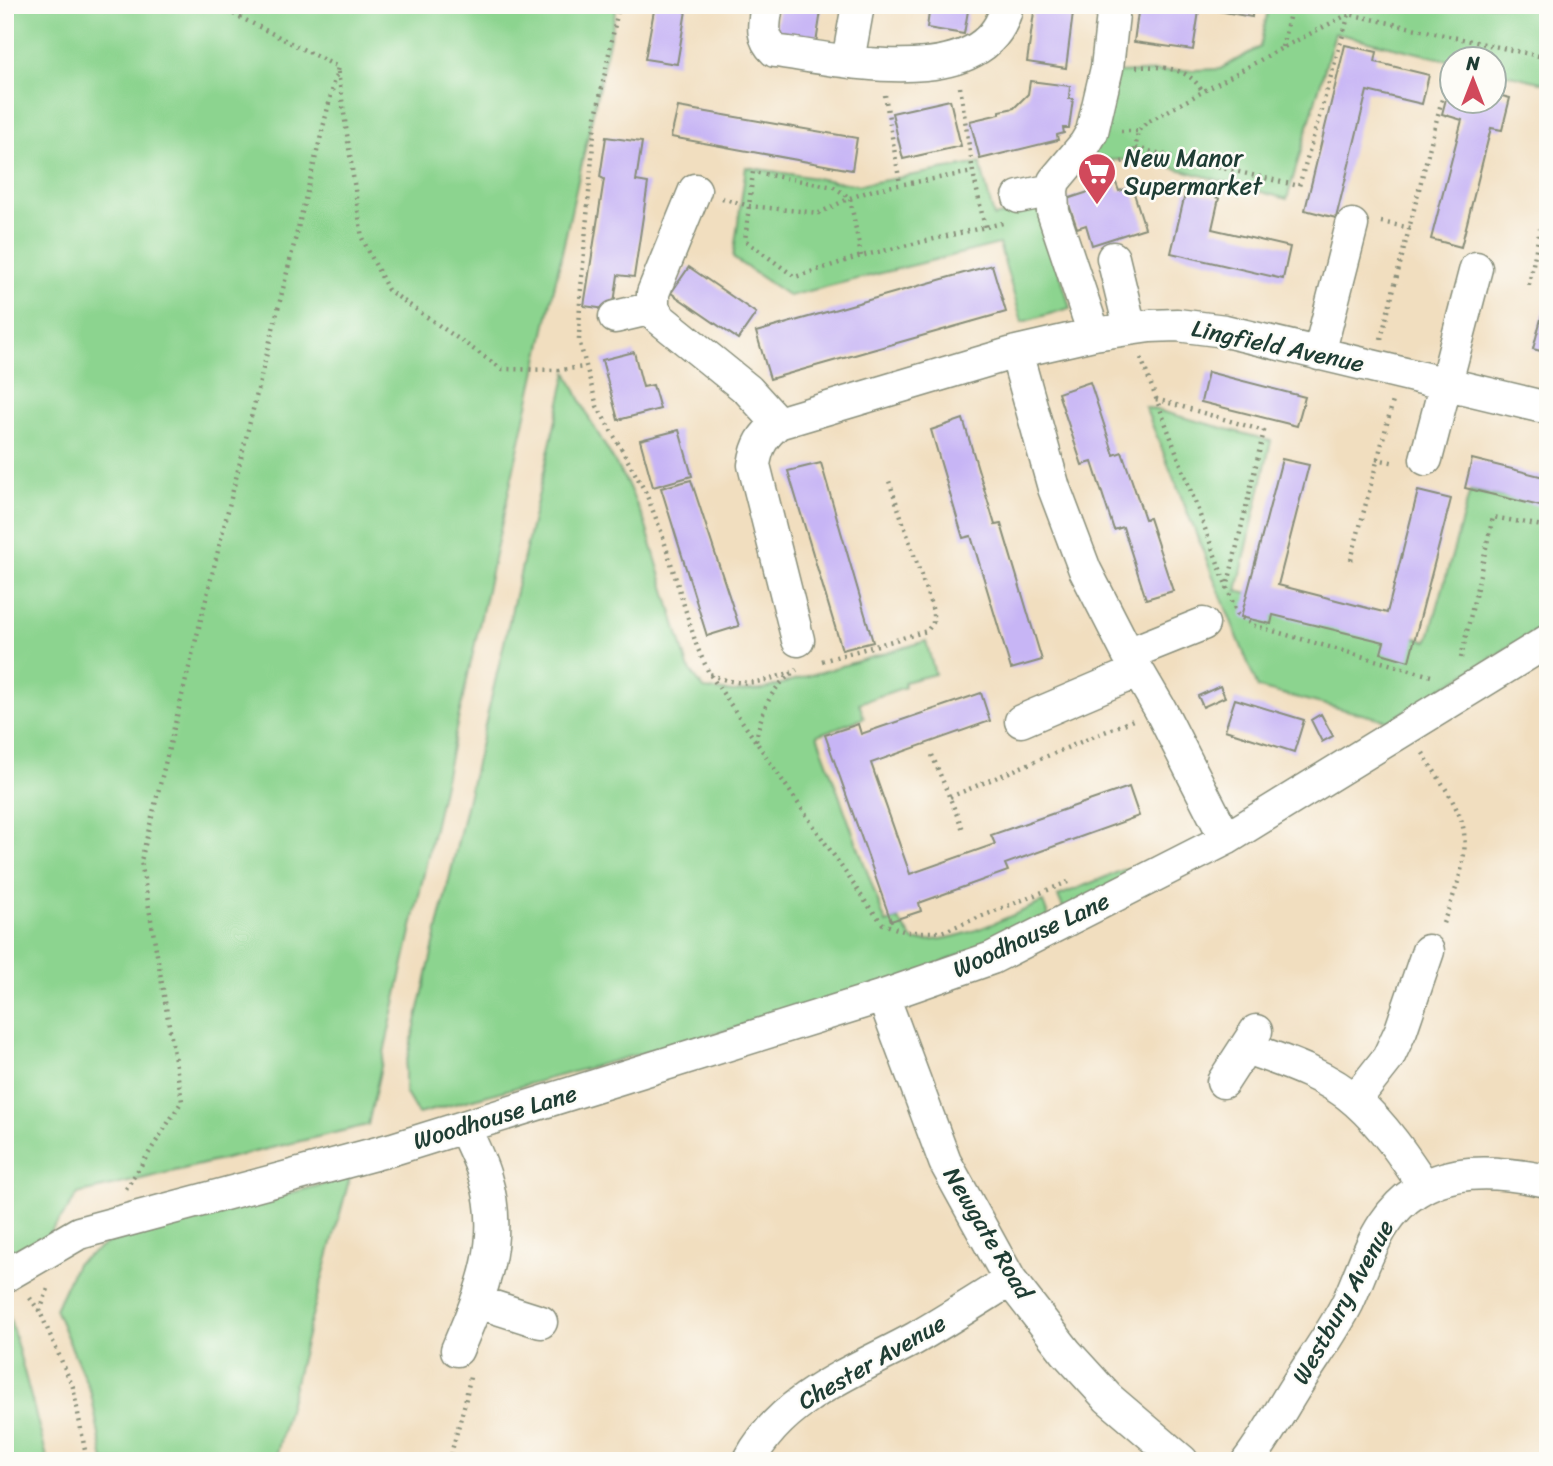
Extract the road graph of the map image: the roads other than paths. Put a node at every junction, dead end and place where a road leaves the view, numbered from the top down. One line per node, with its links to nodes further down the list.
1 (767, 5): 5 (street)
2 (858, 5): 5 (street)
3 (1007, 5): 5 (street)
4 (1114, 5): 7 (street)
5 (848, 61)
6 (695, 190): 12 (street)
7 (1057, 190): 8 (street); 15 (street)
8 (1018, 197)
9 (1352, 225): 17 (street)
10 (1113, 258): 14 (street)
11 (1476, 268): 18 (street)
12 (653, 308): 13 (street); 20 (street)
13 (615, 317)
14 (1130, 328): 15 (street, Lingfield Avenue); 17 (street, Lingfield Avenue)
15 (1094, 334): 16 (street, Lingfield Avenue)
16 (1016, 352): 20 (street, Lingfield Avenue); 25 (street)
17 (1319, 354): 18 (street, Lingfield Avenue)
18 (1446, 384): 19 (street, Lingfield Avenue); 21 (street)
19 (1539, 406)
20 (778, 423): 24 (street)
21 (1426, 458)
22 (1203, 624): 25 (street)
23 (1548, 641): 27 (street, Woodhouse Lane)
24 (805, 658)
25 (1133, 662): 26 (street); 27 (street)
26 (1021, 720)
27 (1226, 839): 29 (street, Woodhouse Lane)
28 (1428, 951): 31 (street)
29 (883, 996): 32 (street, Woodhouse Lane); 35 (street, Newgate Road)
30 (1223, 1082): 31 (street)
31 (1355, 1100): 34 (street)
32 (464, 1127): 36 (street, Woodhouse Lane); 37 (street)
33 (1548, 1181): 34 (street, Westbury Avenue)
34 (1424, 1186): 42 (street, Westbury Avenue)
35 (1010, 1280): 40 (street, Chester Avenue); 41 (street, Newgate Road)
36 (15, 1284)
37 (478, 1302): 38 (street); 39 (street)
38 (541, 1322)
39 (457, 1350)
40 (749, 1461)
41 (1182, 1461)
42 (1248, 1461)

